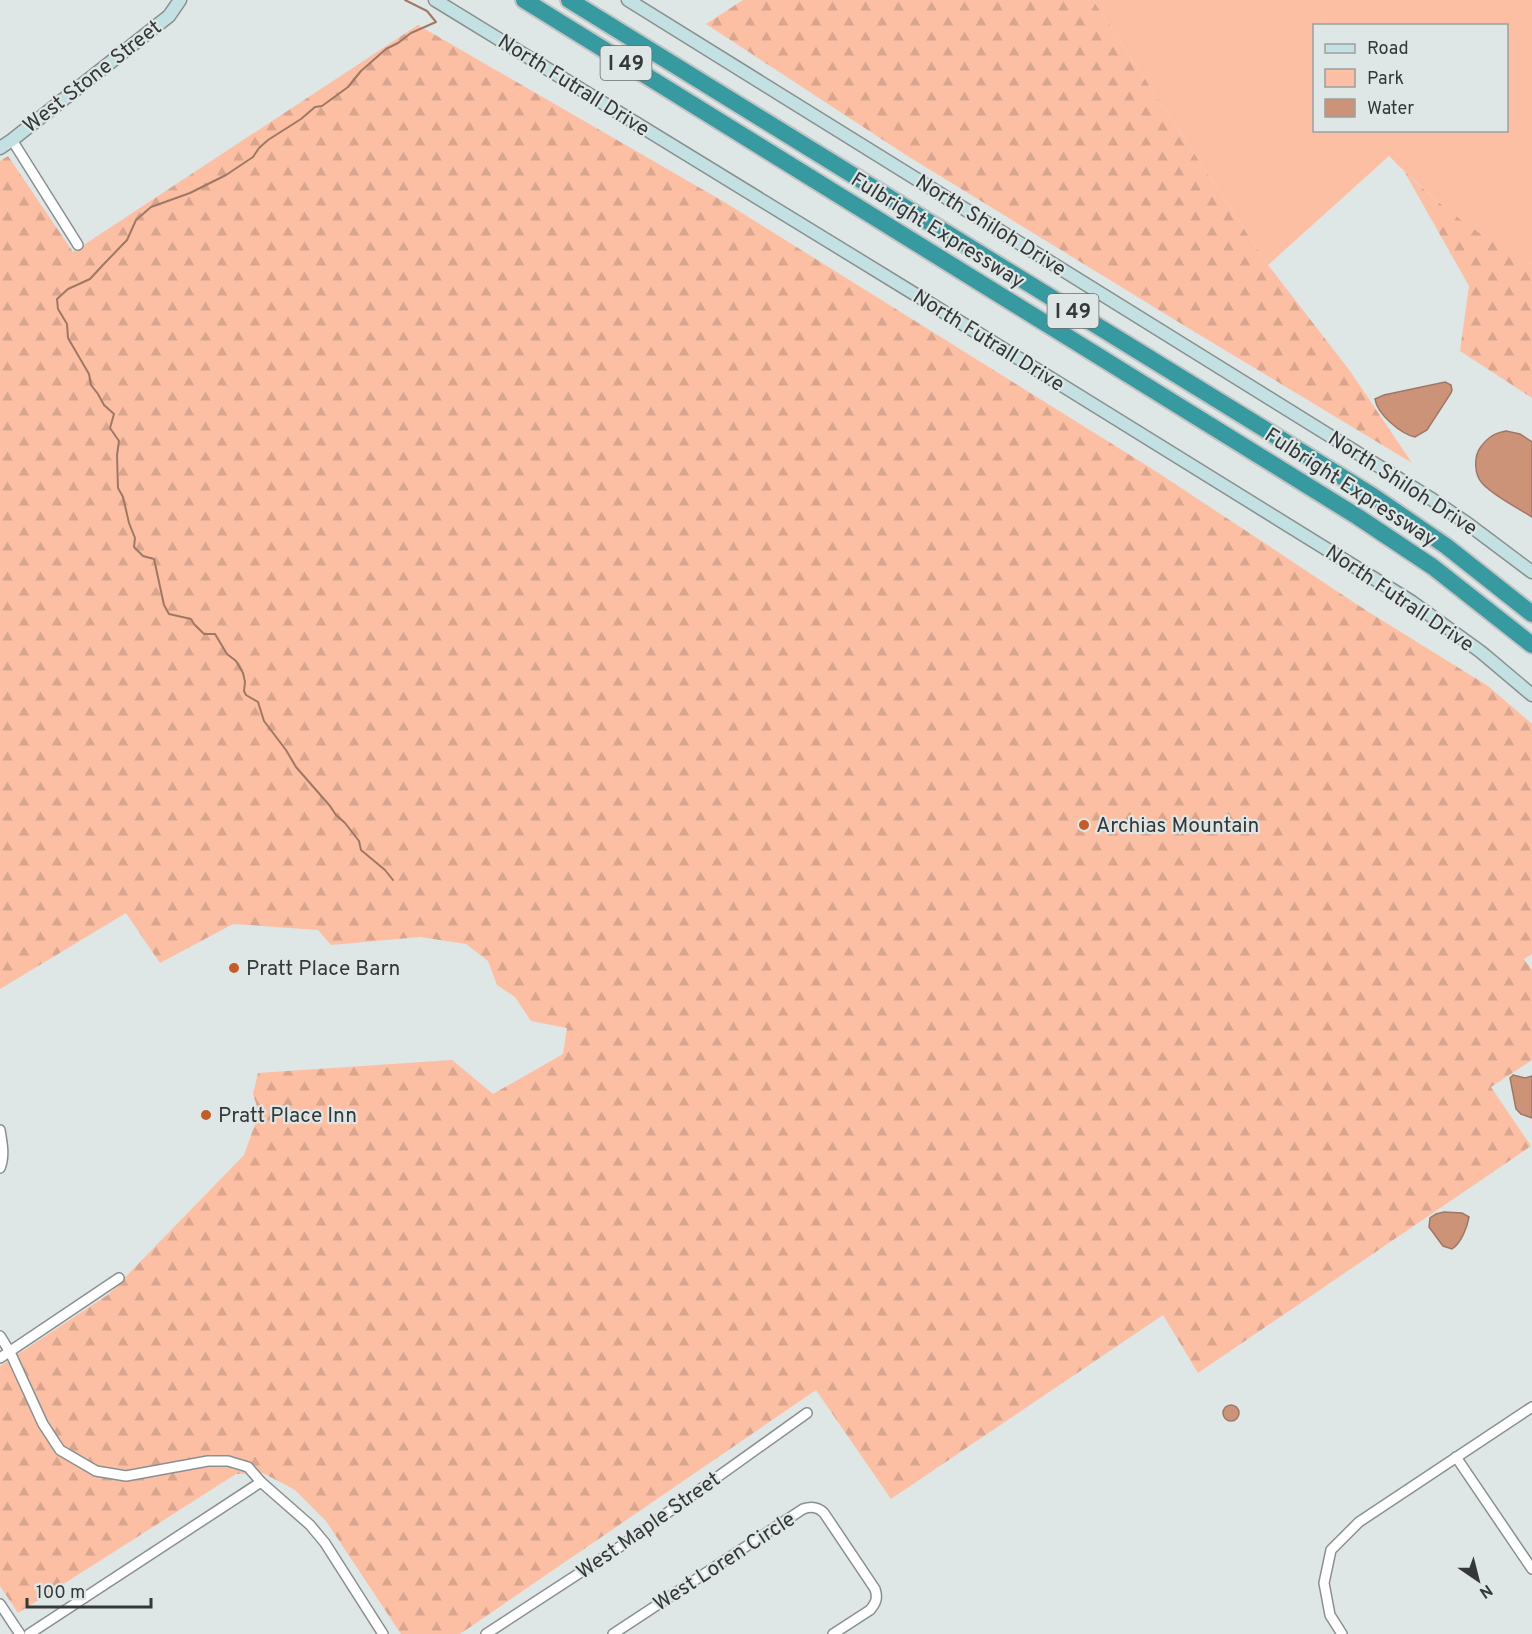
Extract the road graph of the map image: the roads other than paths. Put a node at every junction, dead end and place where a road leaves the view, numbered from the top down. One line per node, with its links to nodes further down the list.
1 (180, 0): 8 (main road, West Stone Street)
2 (435, 0): 14 (main road, North Futrall Drive)
3 (524, 0): 13 (highway, Fulbright Expressway / I 49)
4 (569, 0): 7 (highway, Fulbright Expressway / I 49)
5 (581, 0): 7 (highway)
6 (628, 0): 11 (main road, North Shiloh Drive)
7 (605, 22): 12 (highway, Fulbright Expressway / I 49)
8 (12, 140): 9 (main road, West Stone Street); 10 (street)
9 (0, 148)
10 (78, 245)
11 (1532, 572)
12 (1532, 614)
13 (1532, 645)
14 (1532, 695)
15 (0, 1130): 16 (street)
16 (0, 1168)
17 (119, 1278): 19 (street)
18 (0, 1336): 19 (street)
19 (10, 1352): 20 (street); 24 (street)
20 (0, 1358)
21 (1532, 1407): 23 (street)
22 (807, 1413): 30 (street, West Maple Street)
23 (1456, 1457): 25 (street); 33 (street)
24 (261, 1482): 28 (street); 29 (street)
25 (1532, 1569)
26 (0, 1604): 27 (street)
27 (20, 1634)
28 (29, 1634)
29 (383, 1634)
30 (486, 1634)
31 (613, 1634): 32 (street, West Loren Circle)
32 (833, 1634)
33 (1342, 1634)

